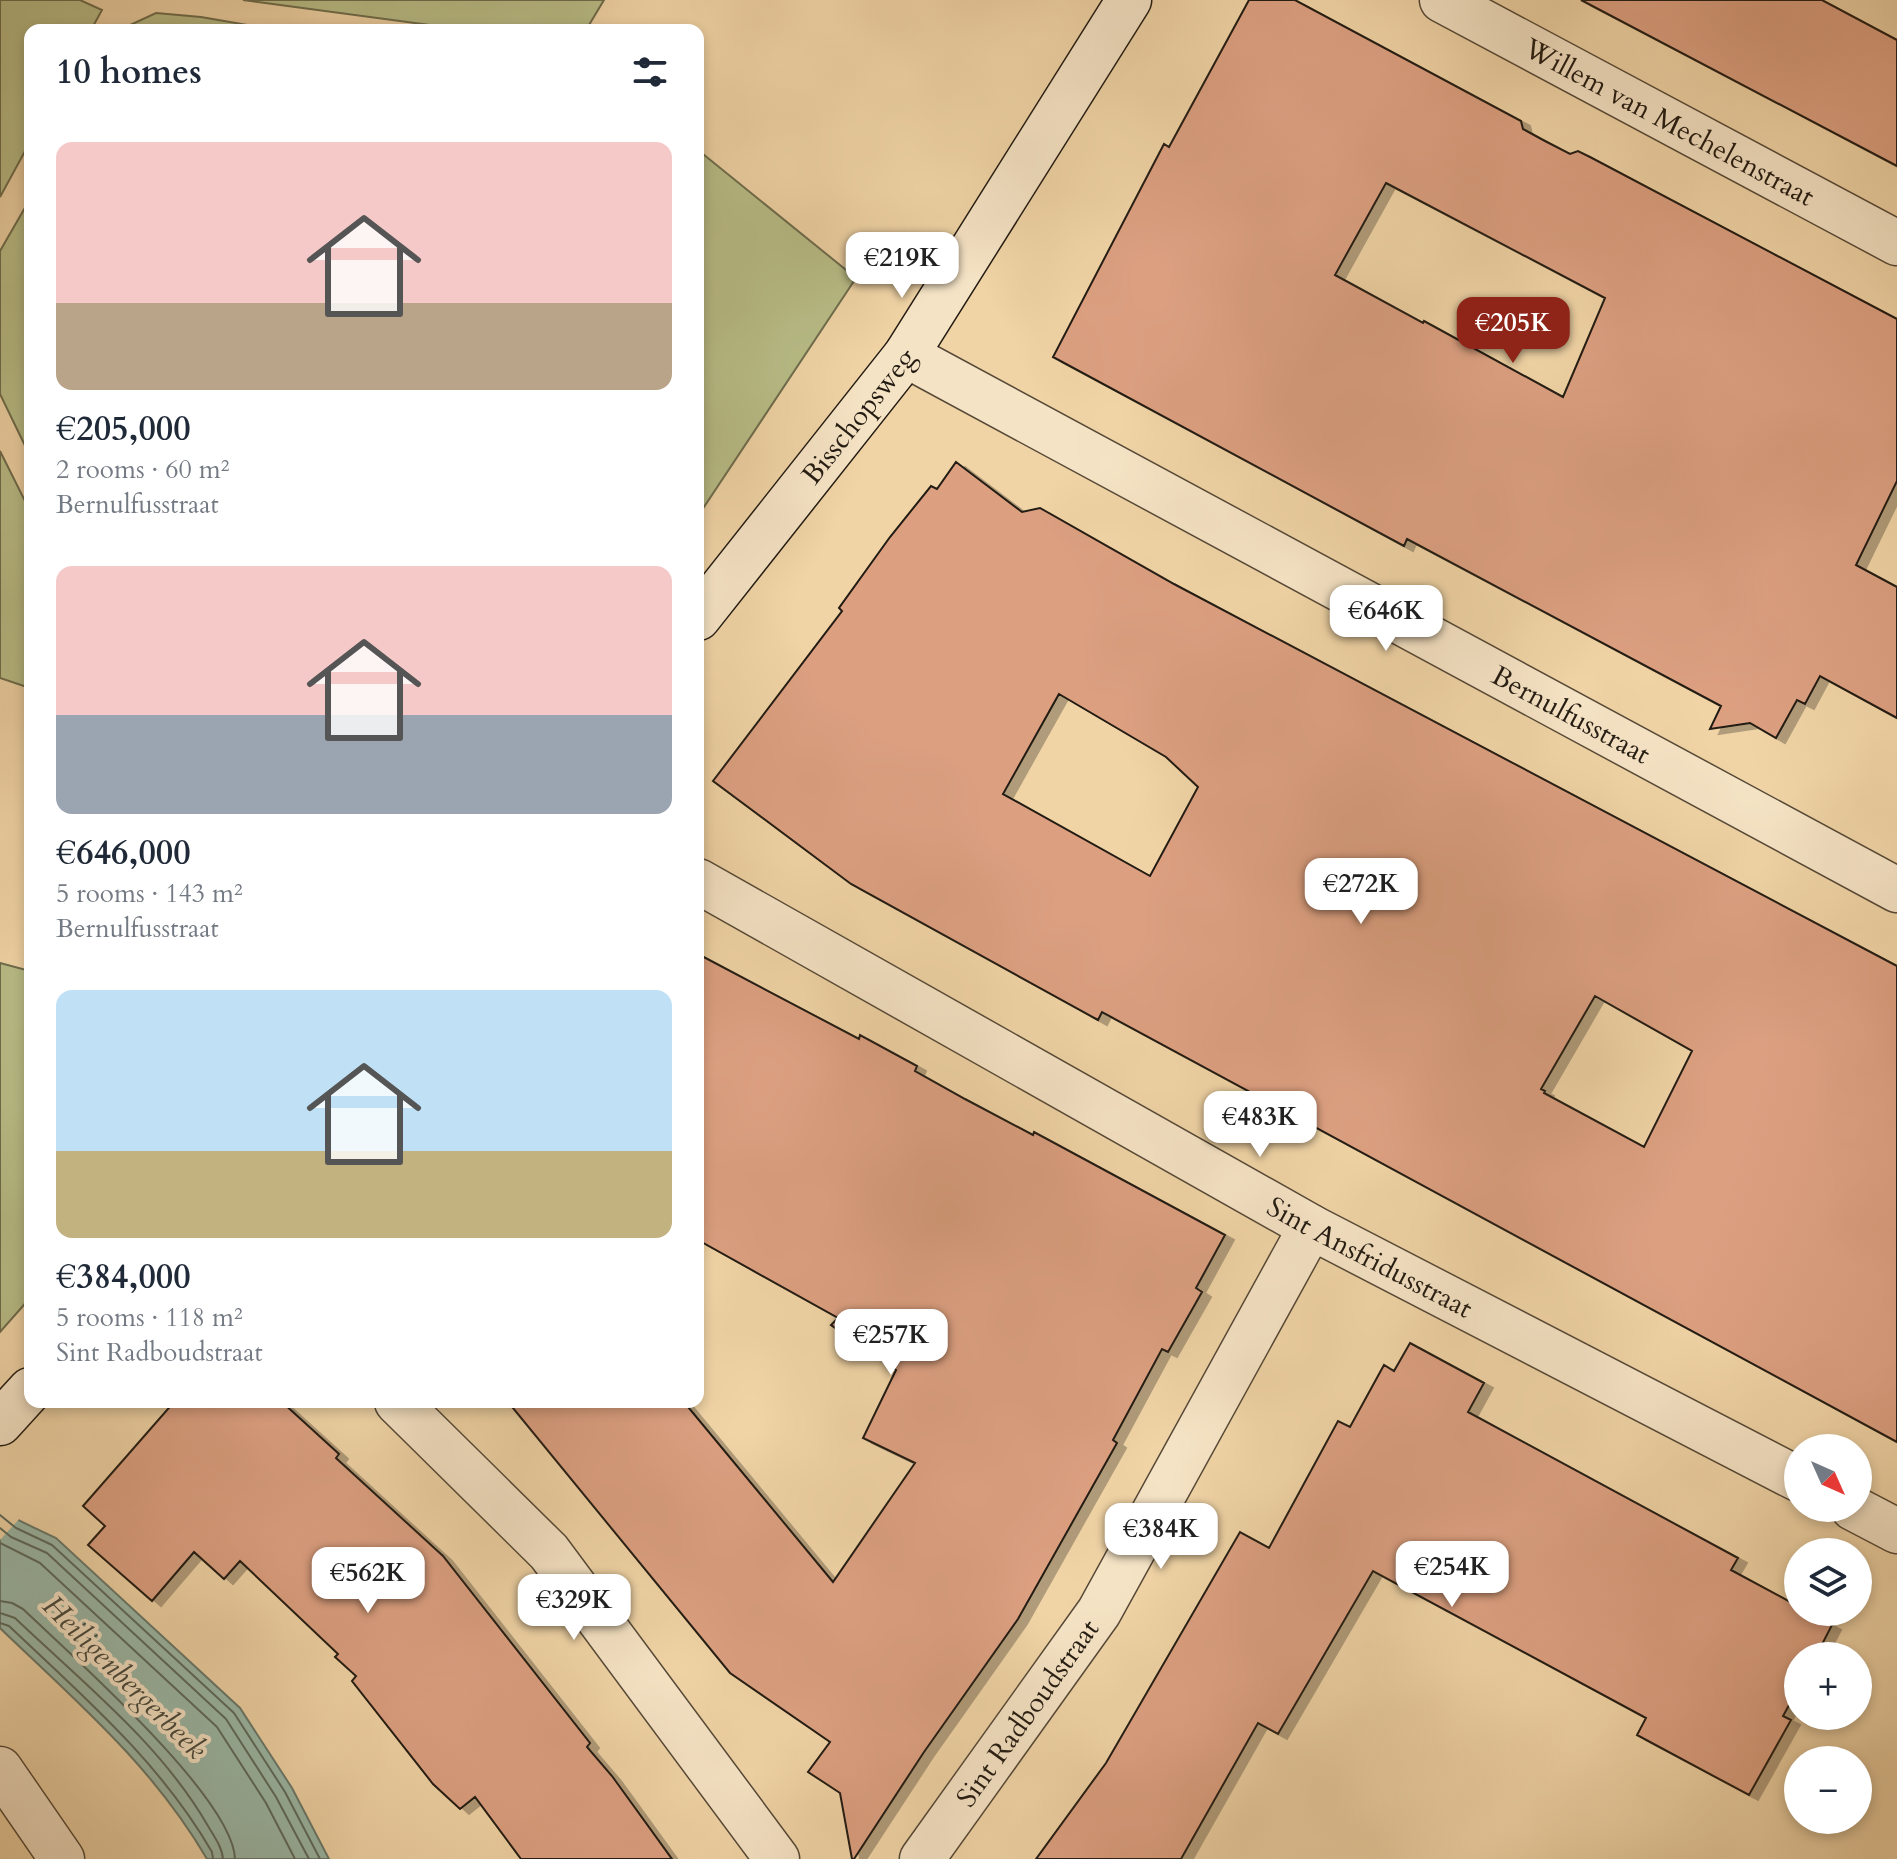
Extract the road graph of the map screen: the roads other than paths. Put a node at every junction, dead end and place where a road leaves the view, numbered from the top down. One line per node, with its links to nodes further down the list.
1 (1129, 0): 4 (street, Bisschopsweg)
2 (1442, 0): 3 (street, Willem van Mechelenstraat)
3 (1897, 243)
4 (906, 355): 5 (street, Bisschopsweg); 7 (street, Bernulfusstraat)
5 (704, 610)
6 (704, 884): 8 (street, Sint Ansfridusstraat)
7 (1897, 890)
8 (1311, 1227): 12 (street, Sint Ansfridusstraat); 18 (street, Sint Radboudstraat)
9 (24, 1397): 11 (street)
10 (403, 1408): 17 (street)
11 (0, 1423)
12 (1784, 1472)
13 (1872, 1518): 14 (street)
14 (1897, 1531)
15 (0, 1769): 16 (street)
16 (62, 1859)
17 (777, 1859)
18 (922, 1859)

